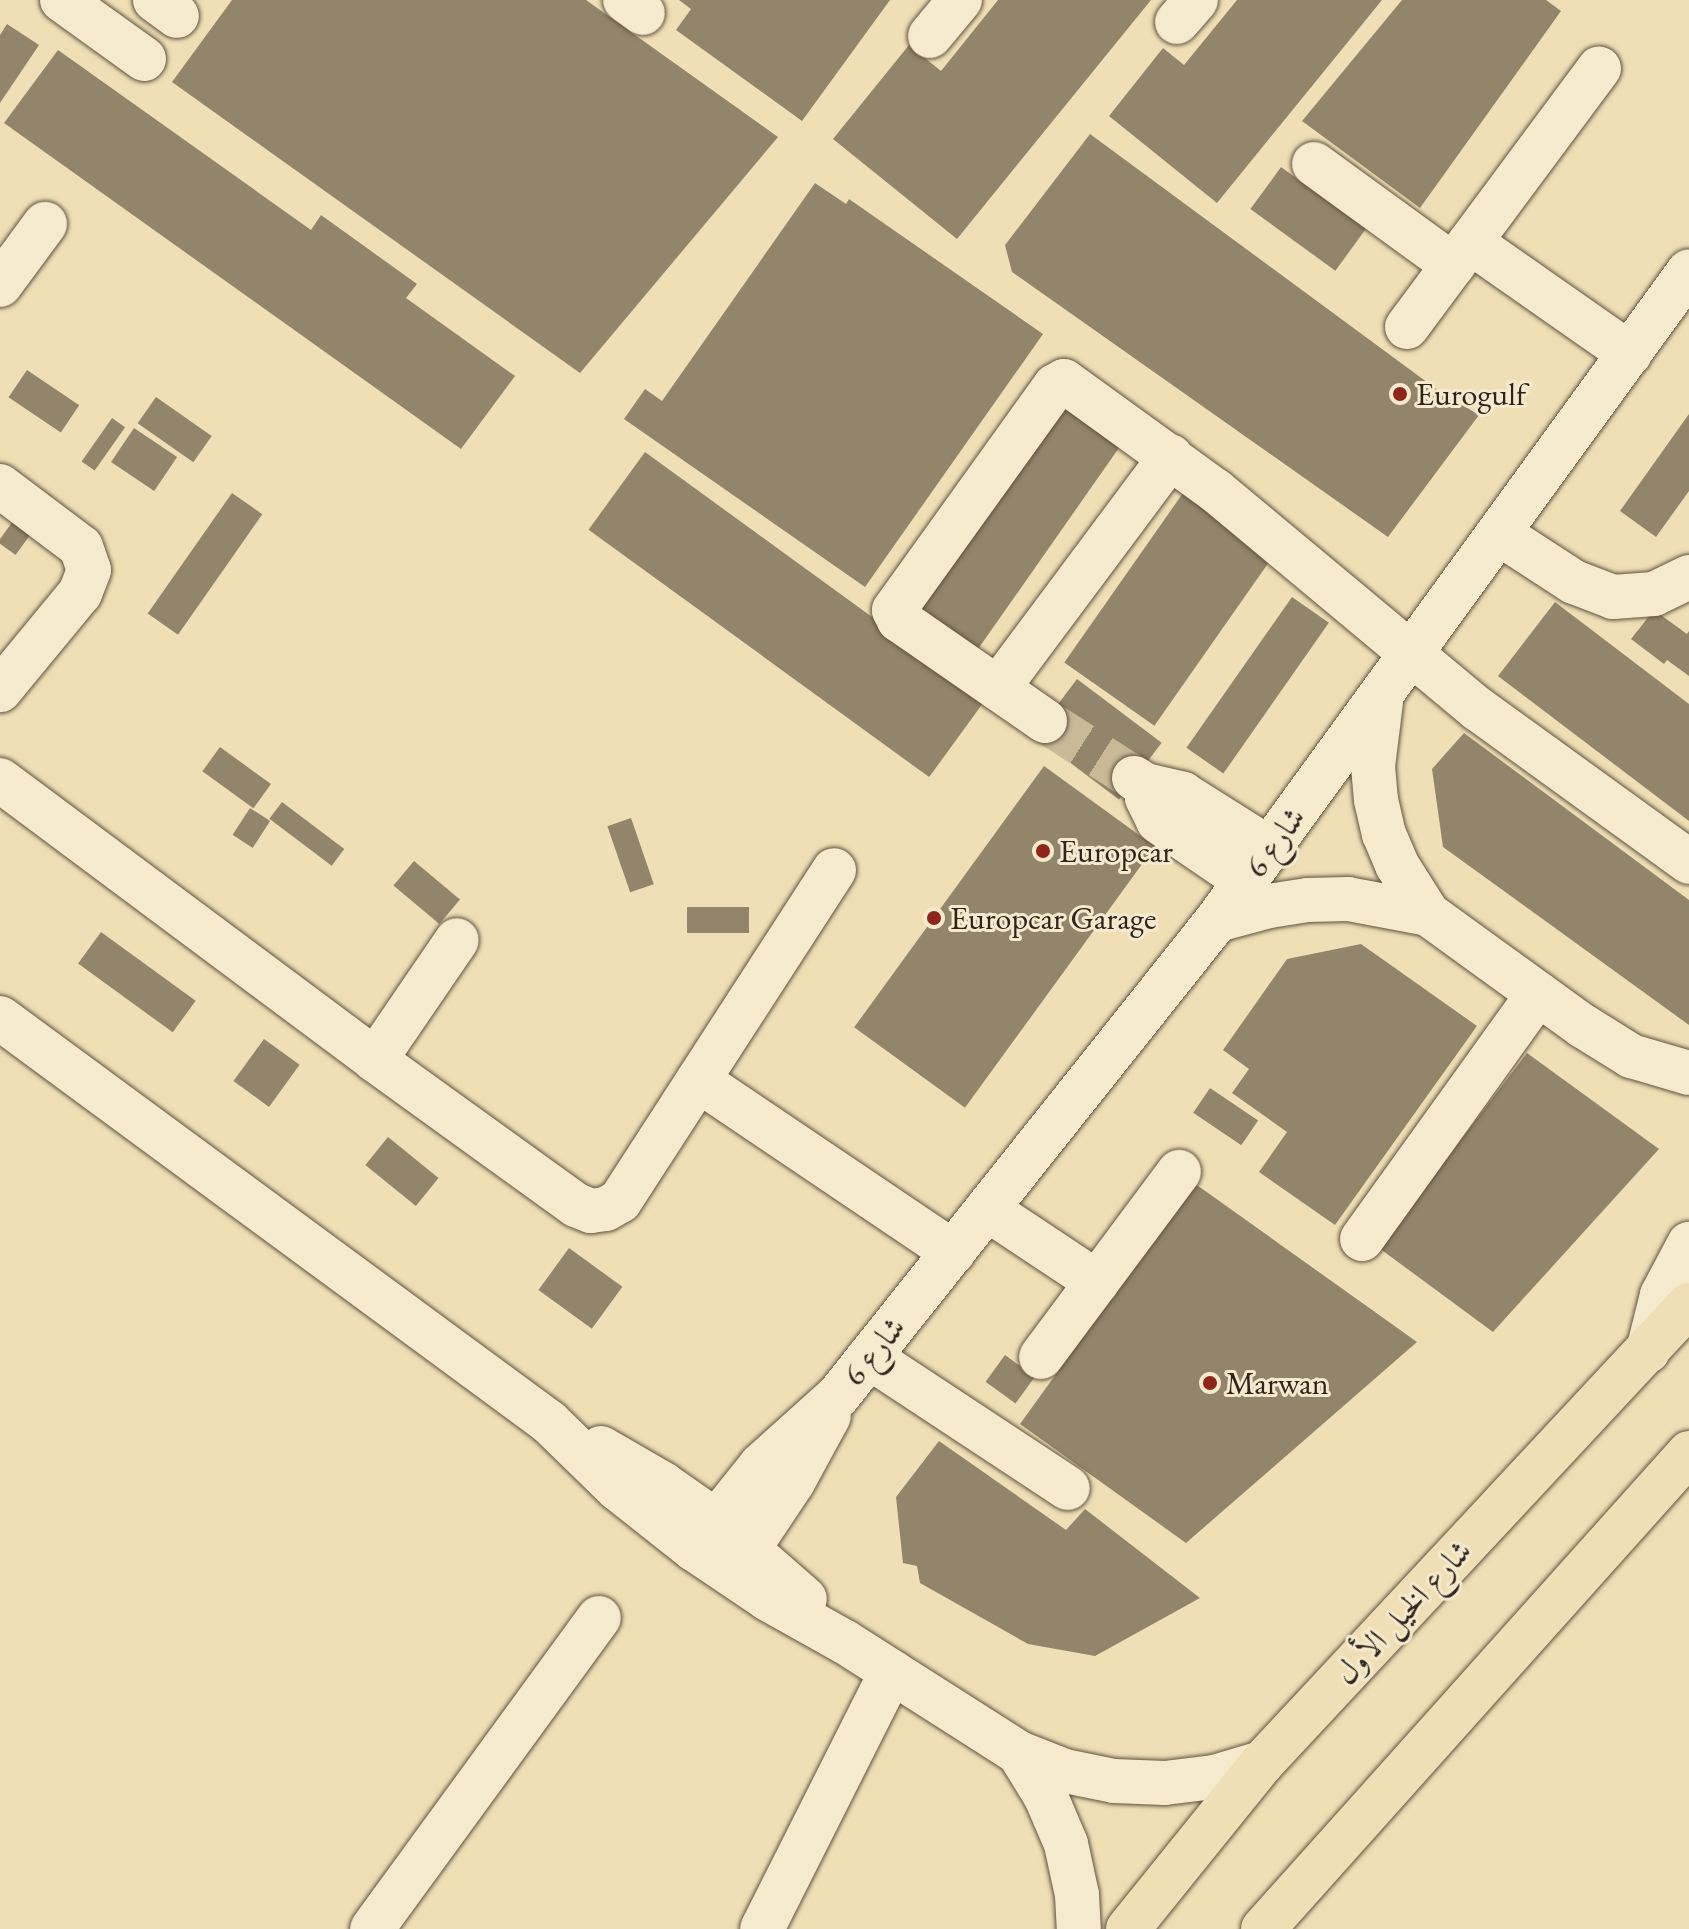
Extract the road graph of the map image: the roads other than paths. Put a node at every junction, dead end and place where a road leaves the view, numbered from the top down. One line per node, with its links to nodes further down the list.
1 (62, 0): 4 (street)
2 (960, 0): 3 (street)
3 (930, 36)
4 (144, 59)
5 (1599, 68): 8 (street)
6 (1314, 164): 8 (street)
7 (45, 224): 10 (street)
8 (1461, 254): 11 (street); 12 (street)
9 (1689, 271): 12 (street, شارع 6)
10 (0, 285)
11 (1407, 327)
12 (1630, 354): 15 (street, شارع 6)
13 (1171, 456): 17 (street); 18 (street); 18 (street)
14 (0, 486): 19 (street)
15 (1500, 534): 16 (street); 17 (street, شارع 6)
16 (1689, 577)
17 (1411, 657): 20 (street, شارع 6); 24 (street)
18 (998, 688): 21 (street)
19 (0, 690)
20 (1381, 699): 25 (street, شارع 6); 27 (street)
21 (1045, 721)
22 (0, 780): 32 (street)
23 (1140, 781): 25 (street)
24 (1689, 862)
25 (1258, 865): 28 (street, شارع 6)
26 (834, 870): 34 (street)
27 (1428, 914): 28 (street); 30 (street)
28 (1217, 920): 36 (street, شارع 6)
29 (457, 940): 32 (street)
30 (1538, 994): 33 (street); 37 (street)
31 (0, 1018): 48 (street)
32 (375, 1060): 34 (street)
33 (1689, 1073)
34 (698, 1080): 39 (street)
35 (1179, 1172): 40 (street)
36 (987, 1209): 39 (street, شارع 6); 40 (street)
37 (1362, 1239)
38 (1689, 1244): 42 (street)
39 (953, 1252): 43 (street, شارع 6)
40 (1097, 1282): 44 (street)
41 (1689, 1305): 42 (main road, شارع الخيل الأول)
42 (1648, 1351): 53 (main road, شارع الخيل الأول)
43 (869, 1357): 45 (street, شارع 6); 47 (street)
44 (1041, 1357)
45 (838, 1396): 48 (street, شارع 6); 49 (street, شارع 6)
46 (1689, 1453): 58 (main road)
47 (1068, 1488)
48 (705, 1535): 49 (street)
49 (740, 1562): 51 (street)
50 (599, 1618): 54 (street)
51 (891, 1672): 52 (street); 55 (street)
52 (1019, 1753): 53 (street); 56 (street)
53 (1262, 1763): 57 (main road, شارع الخيل الأول)
54 (372, 1929)
55 (762, 1929)
56 (1079, 1929)
57 (1128, 1929)
58 (1263, 1929)

